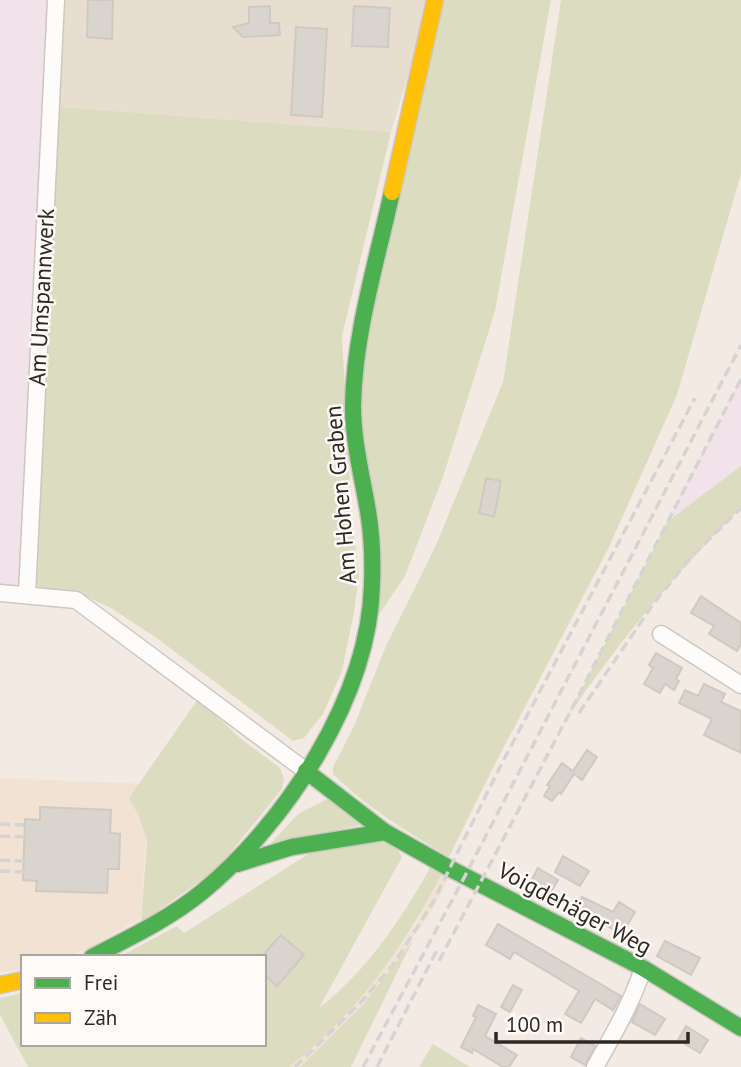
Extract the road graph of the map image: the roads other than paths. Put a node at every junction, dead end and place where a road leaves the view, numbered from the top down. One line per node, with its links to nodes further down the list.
1 (56, 0): 4 (street, Am Umspannwerk)
2 (435, 0): 7 (street, Am Hohen Graben)
3 (0, 593): 4 (street)
4 (27, 594): 7 (street)
5 (661, 634): 6 (street)
6 (741, 685)
7 (306, 771): 8 (street, Voigdehäger Weg); 9 (street)
8 (385, 832): 9 (street); 11 (street, Voigdehäger Weg)
9 (232, 866): 10 (street)
10 (96, 955)
11 (643, 968): 14 (street, Voigdehäger Weg); 15 (street)
12 (21, 980): 13 (street)
13 (0, 985)
14 (741, 1028)
15 (595, 1067)

